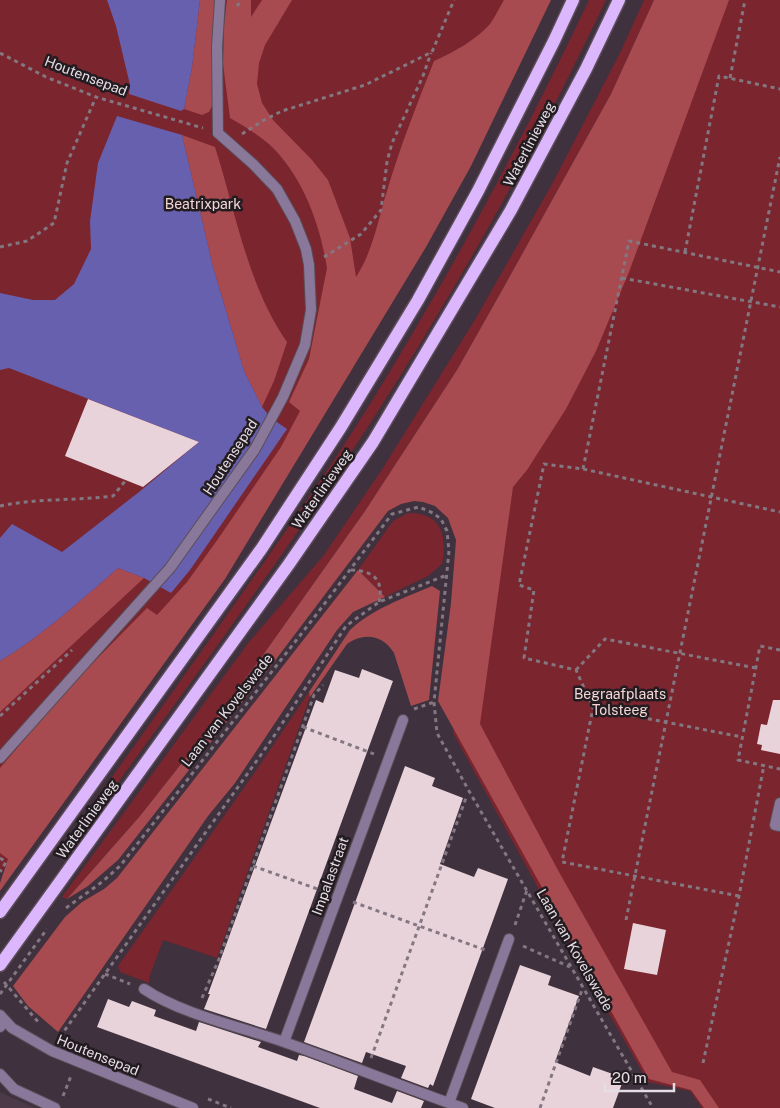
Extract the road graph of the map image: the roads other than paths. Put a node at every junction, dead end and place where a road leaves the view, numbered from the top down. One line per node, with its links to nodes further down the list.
1 (220, 0): 5 (street, Houtensepad)
2 (573, 0): 8 (main road, Waterlinieweg)
3 (619, 0): 10 (main road, Waterlinieweg)
4 (403, 720): 13 (street, Impalastraat)
5 (0, 758)
6 (780, 803): 7 (street)
7 (780, 826)
8 (0, 912)
9 (509, 939): 15 (street)
10 (0, 965)
11 (144, 989): 13 (street)
12 (2, 1021): 17 (street, Houtensepad)
13 (284, 1042): 15 (street)
14 (0, 1074): 16 (street)
15 (449, 1103): 18 (street)
16 (58, 1104)
17 (193, 1108)
18 (463, 1108)

